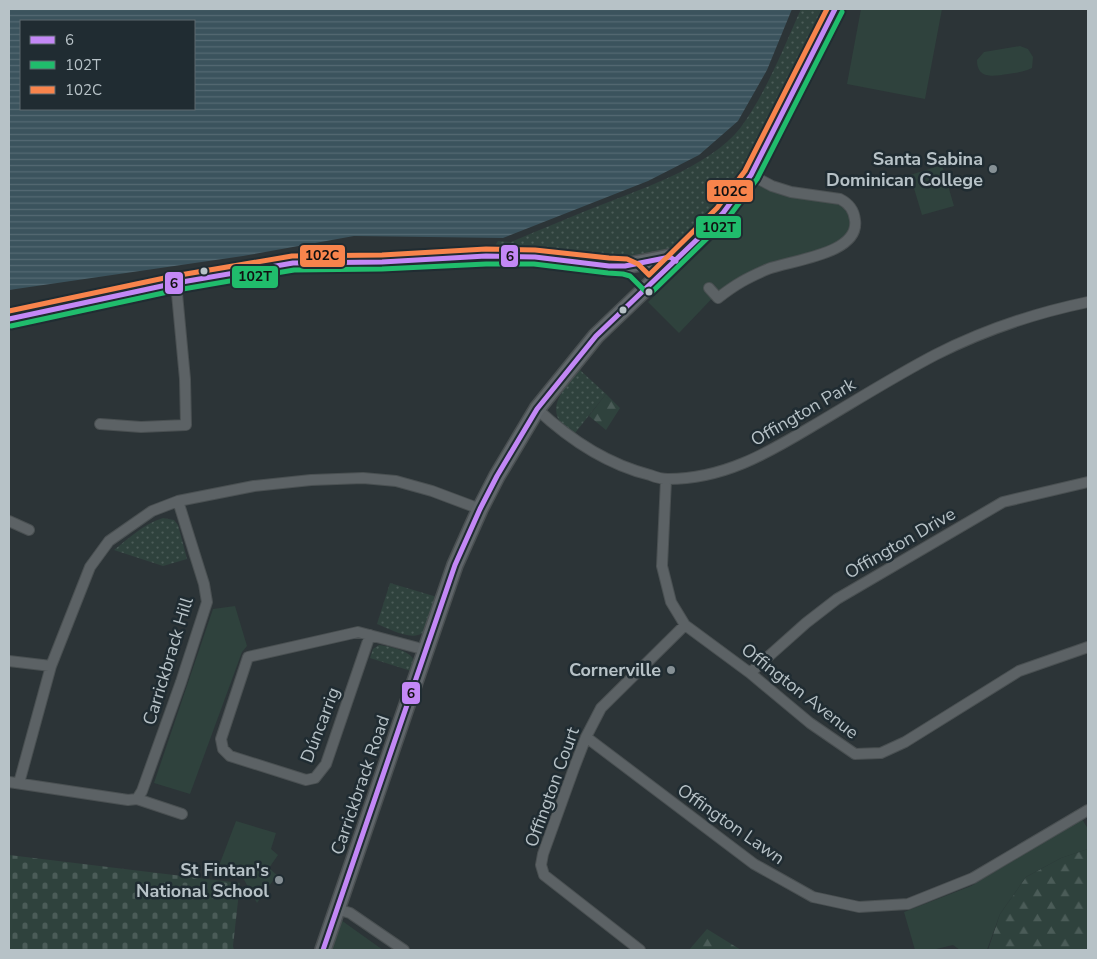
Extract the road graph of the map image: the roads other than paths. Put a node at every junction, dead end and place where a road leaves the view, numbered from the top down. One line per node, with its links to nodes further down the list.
1 (835, 9): 2 (main road, Carrickbrack Road)
2 (751, 175): 3 (main road, Carrickbrack Road); 7 (street)
3 (676, 261): 4 (main road); 6 (main road, Carrickbrack Road)
4 (625, 266): 5 (main road); 6 (main road)
5 (176, 283): 9 (main road); 11 (street)
6 (649, 285): 10 (main road, Carrickbrack Road)
7 (709, 288)
8 (1088, 302): 12 (street, Offington Park)
9 (9, 319)
10 (537, 409): 12 (street, Offington Park); 15 (main road, Carrickbrack Road)
11 (100, 424)
12 (666, 480): 18 (street, Offington Avenue)
13 (1088, 482): 24 (street, Offington Drive)
14 (178, 501): 15 (street); 23 (street); 27 (street, Carrickbrack Hill)
15 (480, 509): 20 (main road, Carrickbrack Road)
16 (9, 521): 17 (street)
17 (29, 530)
18 (685, 625): 24 (street, Offington Avenue); 25 (street, Offington Court)
19 (370, 635): 19 (street, Dúncarrig); 20 (street, Dúncarrig)
20 (426, 650): 30 (main road, Carrickbrack Road)
21 (1087, 650): 24 (street, Offington Avenue)
22 (9, 661): 23 (street)
23 (51, 666): 26 (street)
24 (750, 673)
25 (586, 737): 28 (street, Offington Lawn); 33 (street, Offington Court)
26 (14, 783): 27 (street)
27 (137, 799): 29 (street)
28 (1088, 810)
29 (182, 814)
30 (337, 909): 31 (main road, Carrickbrack Road); 32 (street)
31 (323, 950)
32 (404, 950)
33 (640, 950)

